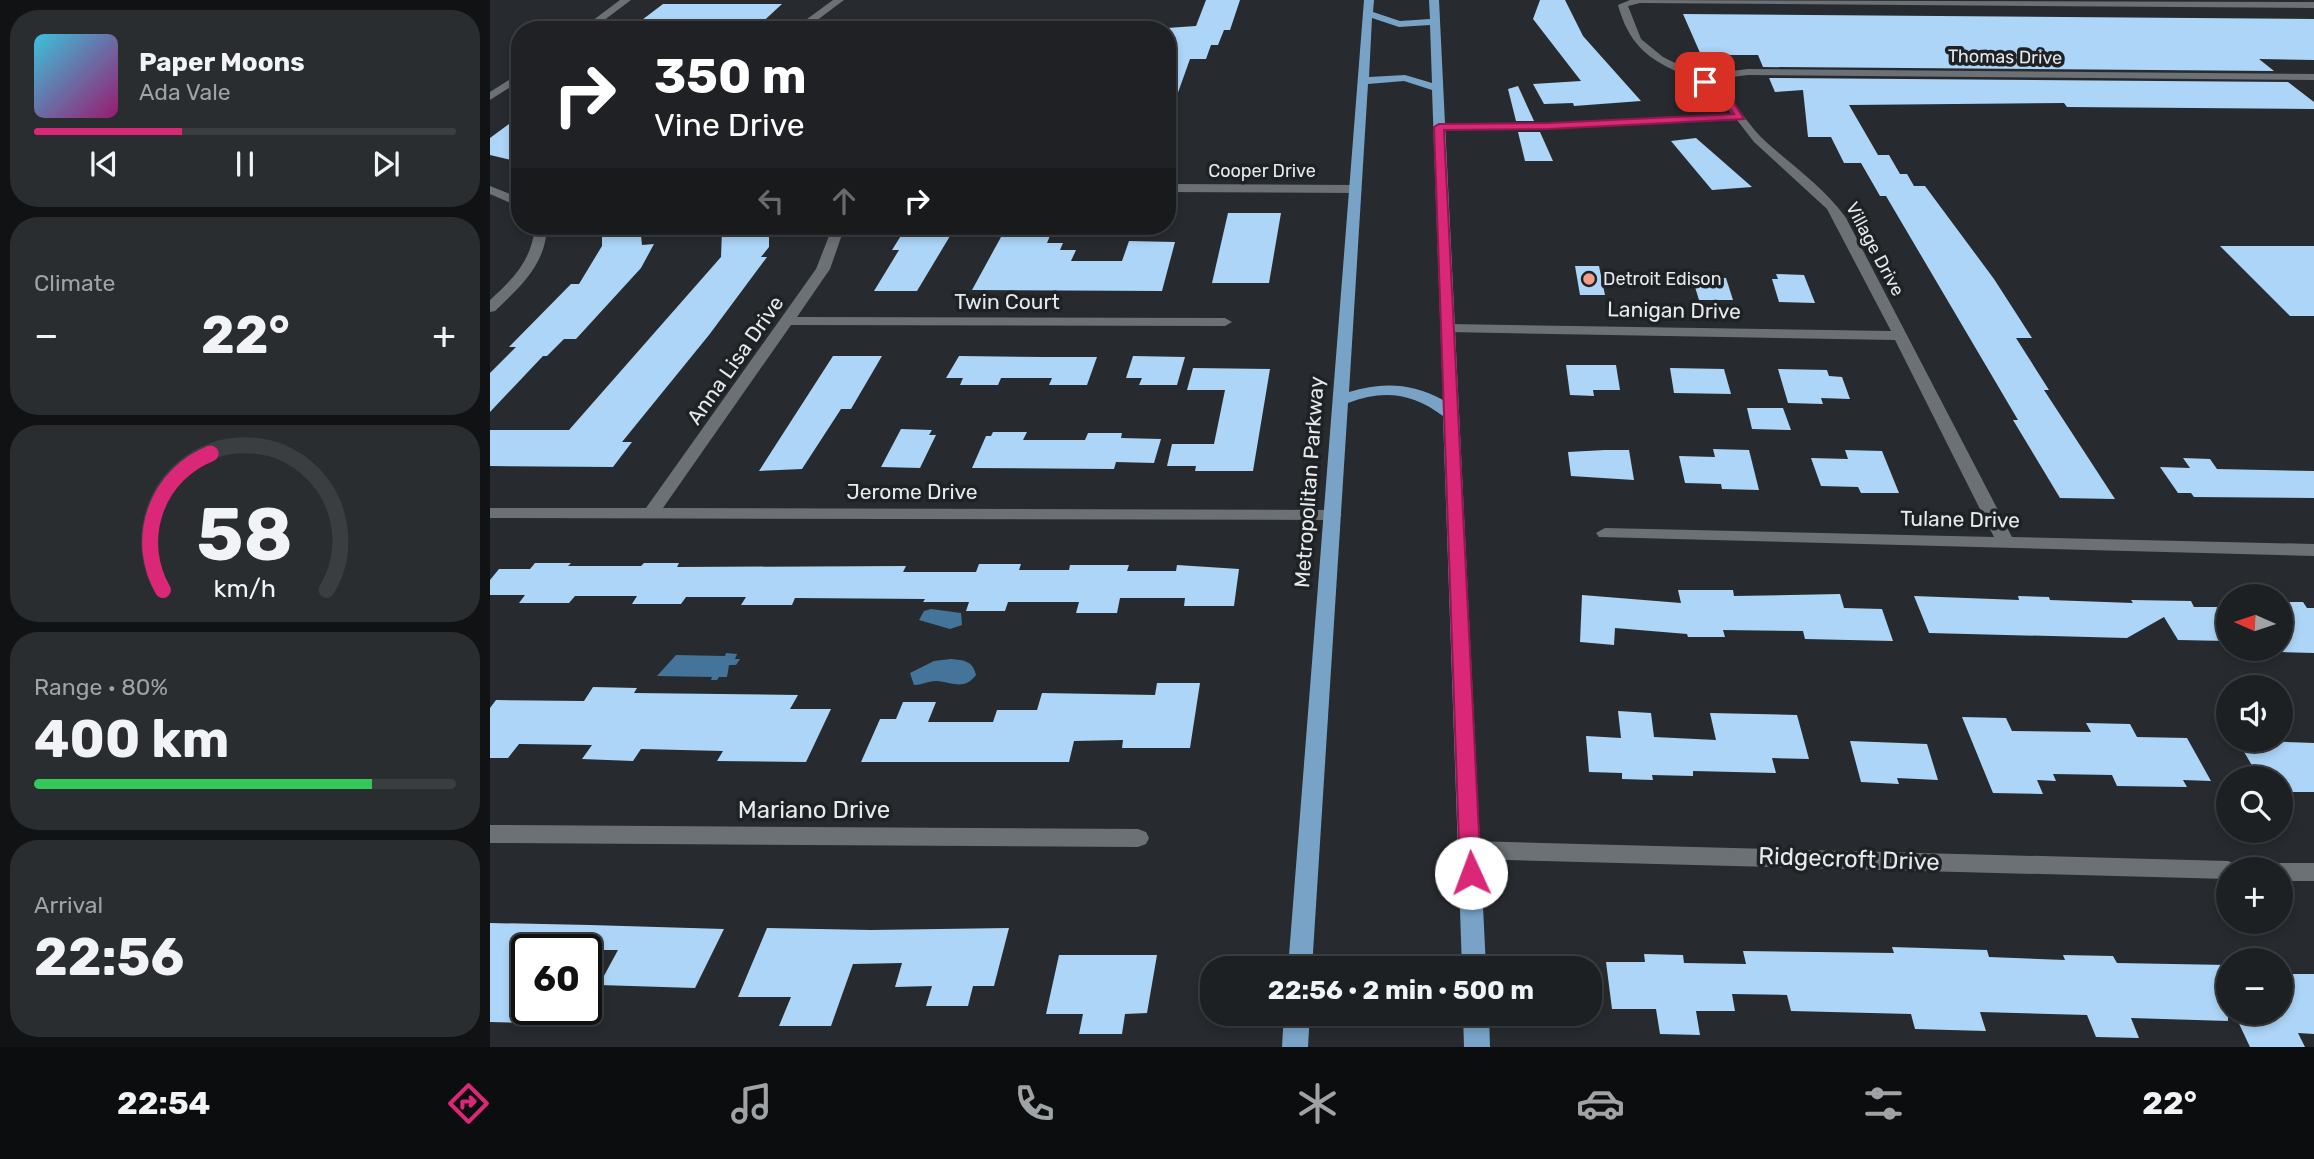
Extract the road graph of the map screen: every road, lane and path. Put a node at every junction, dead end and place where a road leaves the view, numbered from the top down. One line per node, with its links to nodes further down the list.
1 (626, 0): 7 (street)
2 (839, 0): 8 (street)
3 (1434, 0): 9 (main road)
4 (2129, 2): 5 (street); 11 (street, Village Drive)
5 (2314, 5)
6 (1369, 7): 9 (main road); 12 (main road, Metropolitan Parkway)
7 (597, 21)
8 (810, 21)
9 (1435, 22): 14 (main road)
10 (2314, 77): 11 (street, Thomas Drive)
11 (1697, 78): 16 (street, Village Drive)
12 (1363, 80): 14 (main road); 19 (main road, Metropolitan Parkway)
13 (511, 82): 15 (street)
14 (1437, 88): 17 (main road)
15 (490, 97)
16 (1741, 117): 17 (street); 28 (street, Village Drive)
17 (1439, 127): 27 (main road)
18 (1176, 188): 19 (street, Cooper Drive)
19 (1356, 188): 29 (main road, Metropolitan Parkway)
20 (490, 190): 21 (street)
21 (511, 198)
22 (540, 235): 24 (street)
23 (836, 235): 25 (street, Anna Lisa Drive)
24 (490, 308)
25 (789, 321): 26 (street, Twin Court); 31 (street, Anna Lisa Drive)
26 (1225, 322)
27 (1447, 328): 28 (street, Lanigan Drive); 30 (main road)
28 (1900, 336): 35 (street, Village Drive)
29 (1341, 400): 30 (main road); 33 (main road, Metropolitan Parkway)
30 (1451, 414): 39 (main road)
31 (652, 512): 32 (street, Jerome Drive); 33 (street, Jerome Drive)
32 (490, 513)
33 (1333, 515): 43 (main road, Metropolitan Parkway)
34 (1605, 533): 35 (street, Tulane Drive)
35 (2006, 543): 36 (street, Tulane Drive)
36 (2314, 550)
37 (490, 834): 38 (street, Mariano Drive)
38 (1138, 838)
39 (1470, 849): 40 (street, Ridgecroft Drive); 44 (main road)
40 (2216, 870)
41 (2293, 872): 42 (street)
42 (2314, 873)
43 (1301, 956)
44 (1474, 956)
45 (1296, 1026): 47 (main road)
46 (1476, 1026): 48 (main road)
47 (1295, 1047)
48 (1477, 1047)

